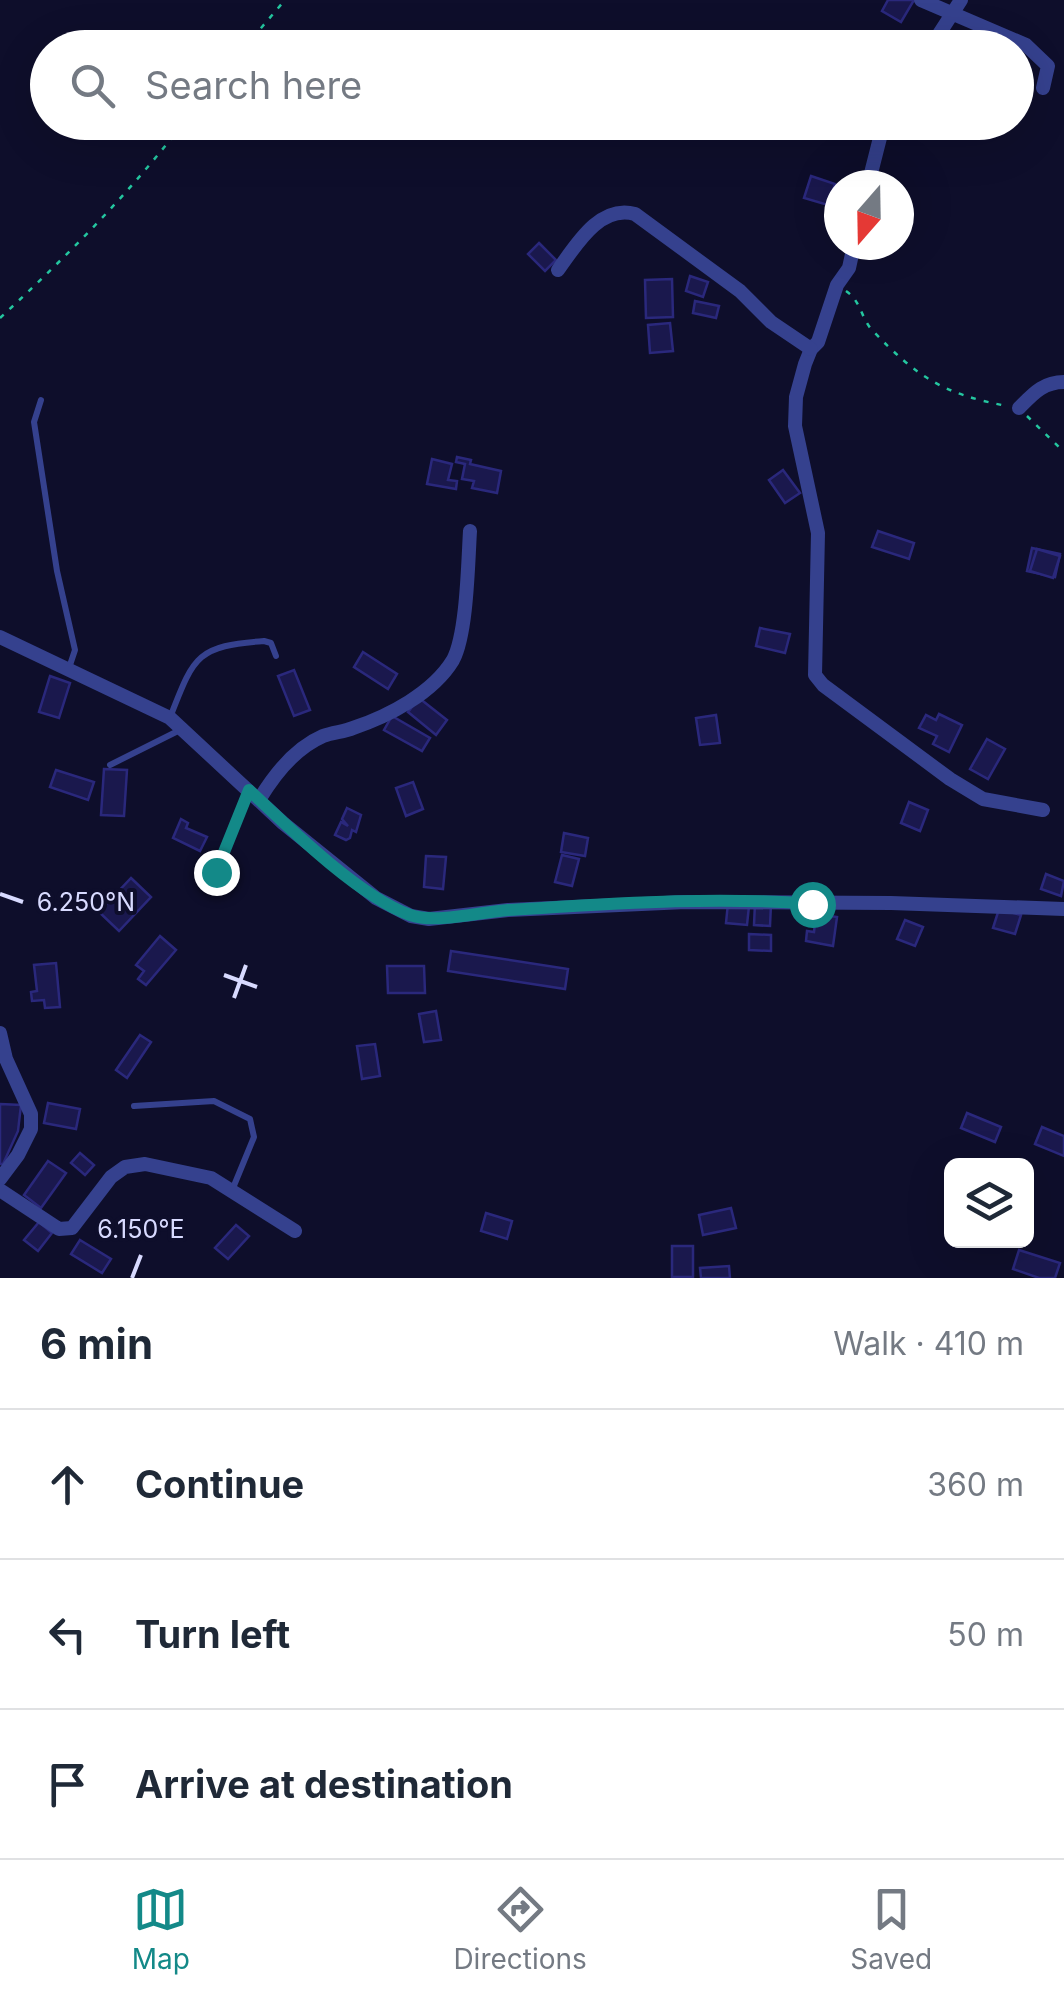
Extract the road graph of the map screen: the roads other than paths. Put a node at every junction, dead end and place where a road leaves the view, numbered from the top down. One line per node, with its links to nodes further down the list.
1 (921, 0): 2 (street)
2 (957, 6): 3 (street); 4 (street)
3 (942, 30)
4 (998, 30)
5 (1034, 52): 6 (street)
6 (1042, 88)
7 (879, 140): 8 (street)
8 (872, 170)
9 (851, 260): 11 (street)
10 (558, 270): 11 (street)
11 (811, 348): 22 (street)
12 (1064, 382): 14 (street)
13 (41, 400): 18 (lane)
14 (1019, 408)
15 (470, 531): 21 (street)
16 (0, 636): 18 (street)
17 (276, 656): 19 (lane)
18 (70, 668): 19 (street)
19 (176, 724): 20 (lane); 21 (street)
20 (110, 765)
21 (254, 795): 23 (lane); 24 (street)
22 (1044, 810)
23 (216, 872)
24 (1064, 910)
25 (0, 1033): 27 (street)
26 (134, 1106): 29 (lane)
27 (0, 1179)
28 (0, 1190): 29 (street)
29 (232, 1190): 30 (street)
30 (294, 1231)

